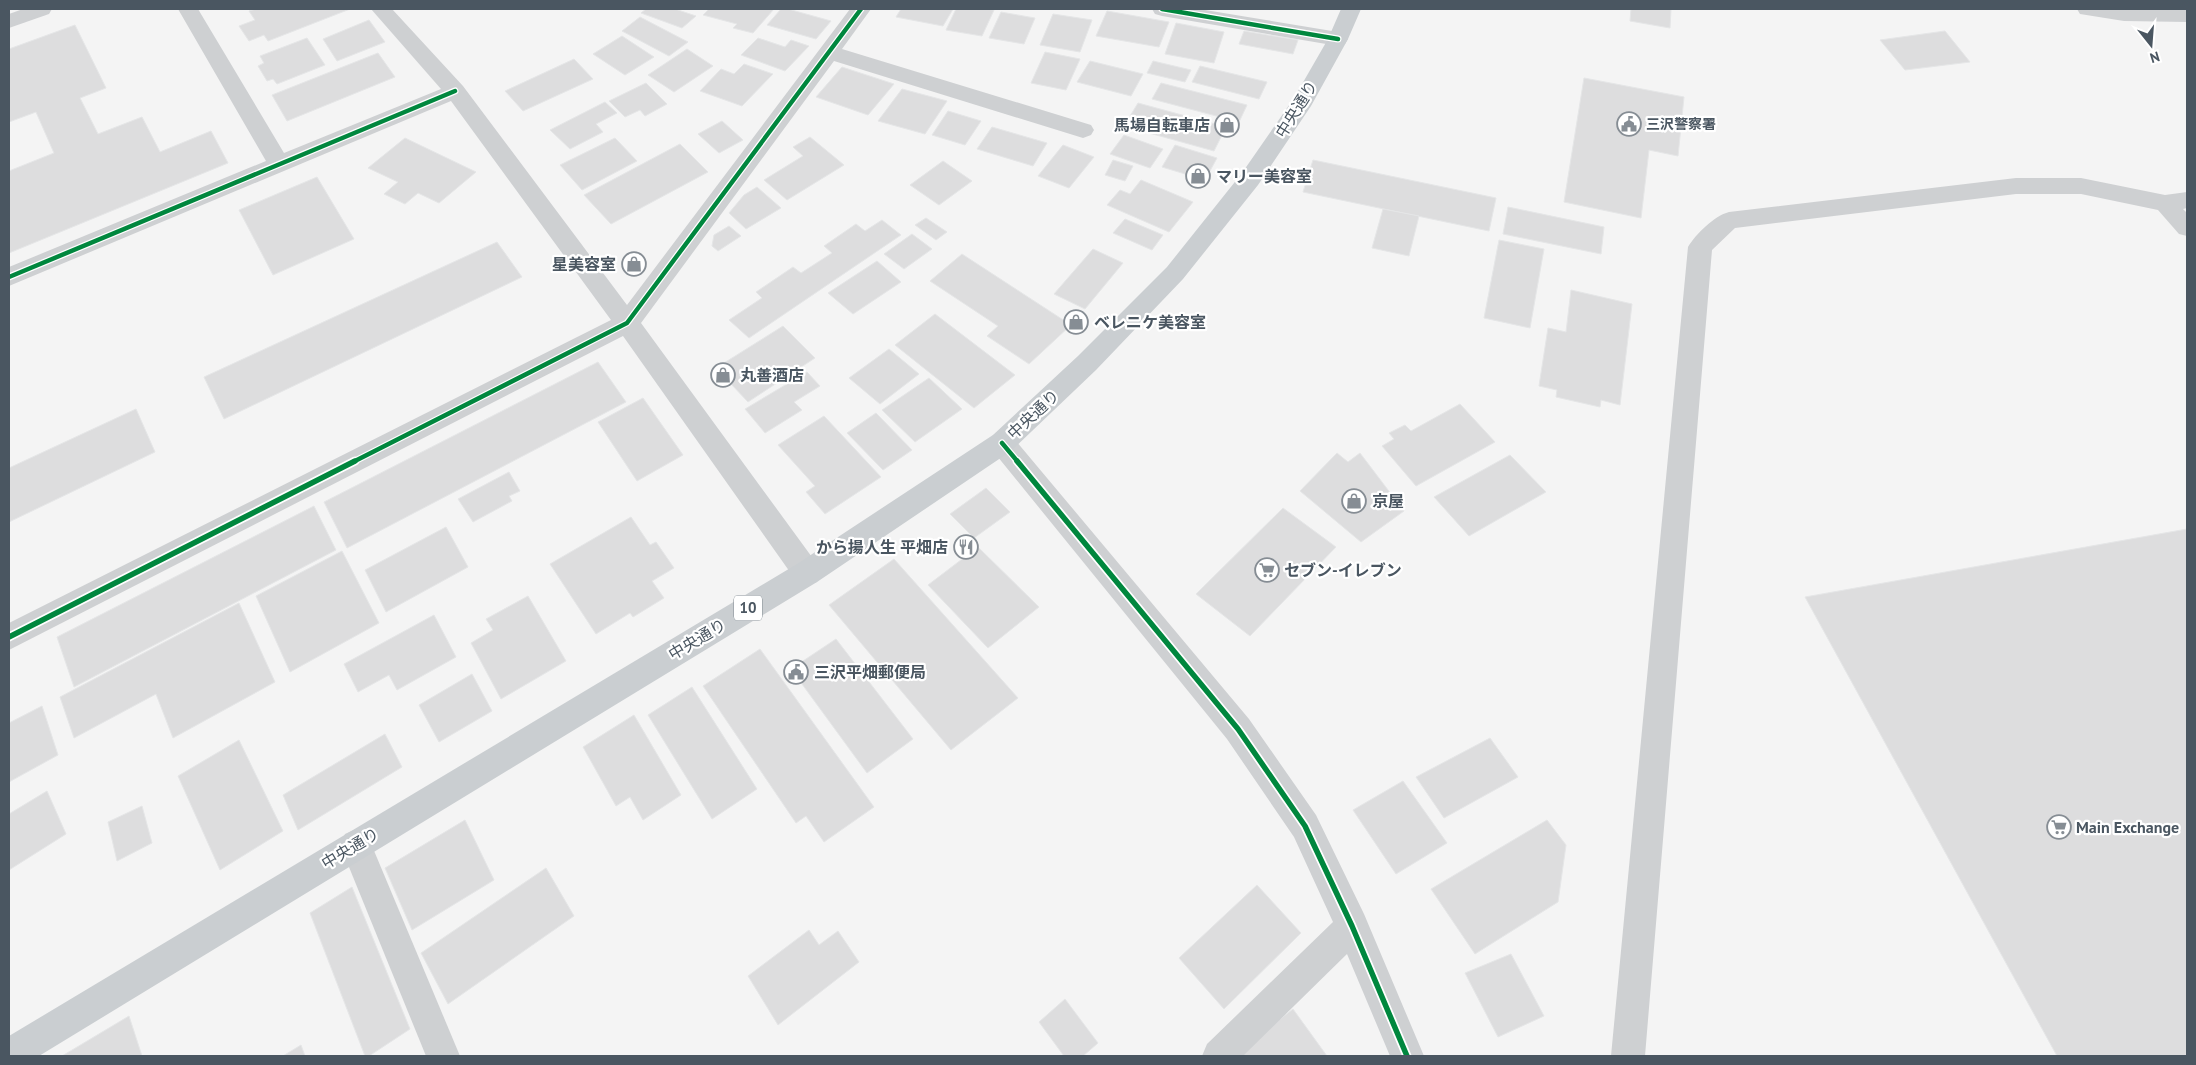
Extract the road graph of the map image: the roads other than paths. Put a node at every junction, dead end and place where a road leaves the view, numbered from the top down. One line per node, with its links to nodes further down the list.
1 (42, 9): 9 (street)
2 (188, 9): 14 (street)
3 (381, 9): 12 (street)
4 (861, 9): 11 (street)
5 (1162, 9): 10 (street)
6 (1351, 9): 10 (main road, 中央通り / 10)
7 (2087, 9): 8 (street)
8 (2187, 15)
9 (9, 21)
10 (1338, 39): 19 (main road, 中央通り / 10)
11 (829, 52): 13 (street); 18 (street)
12 (455, 91): 14 (street); 18 (street)
13 (1083, 130)
14 (279, 163): 17 (street)
15 (2176, 201): 16 (street); 28 (street)
16 (2187, 228)
17 (9, 277)
18 (627, 323): 20 (street); 21 (street)
19 (1002, 443): 20 (main road, 中央通り / 10); 23 (street)
20 (807, 573): 22 (main road, 中央通り / 10)
21 (9, 637)
22 (356, 845): 24 (main road, 中央通り / 10); 25 (street)
23 (1352, 926): 26 (street); 27 (street)
24 (9, 1054)
25 (443, 1056)
26 (1219, 1056)
27 (1407, 1056)
28 (1628, 1056)

